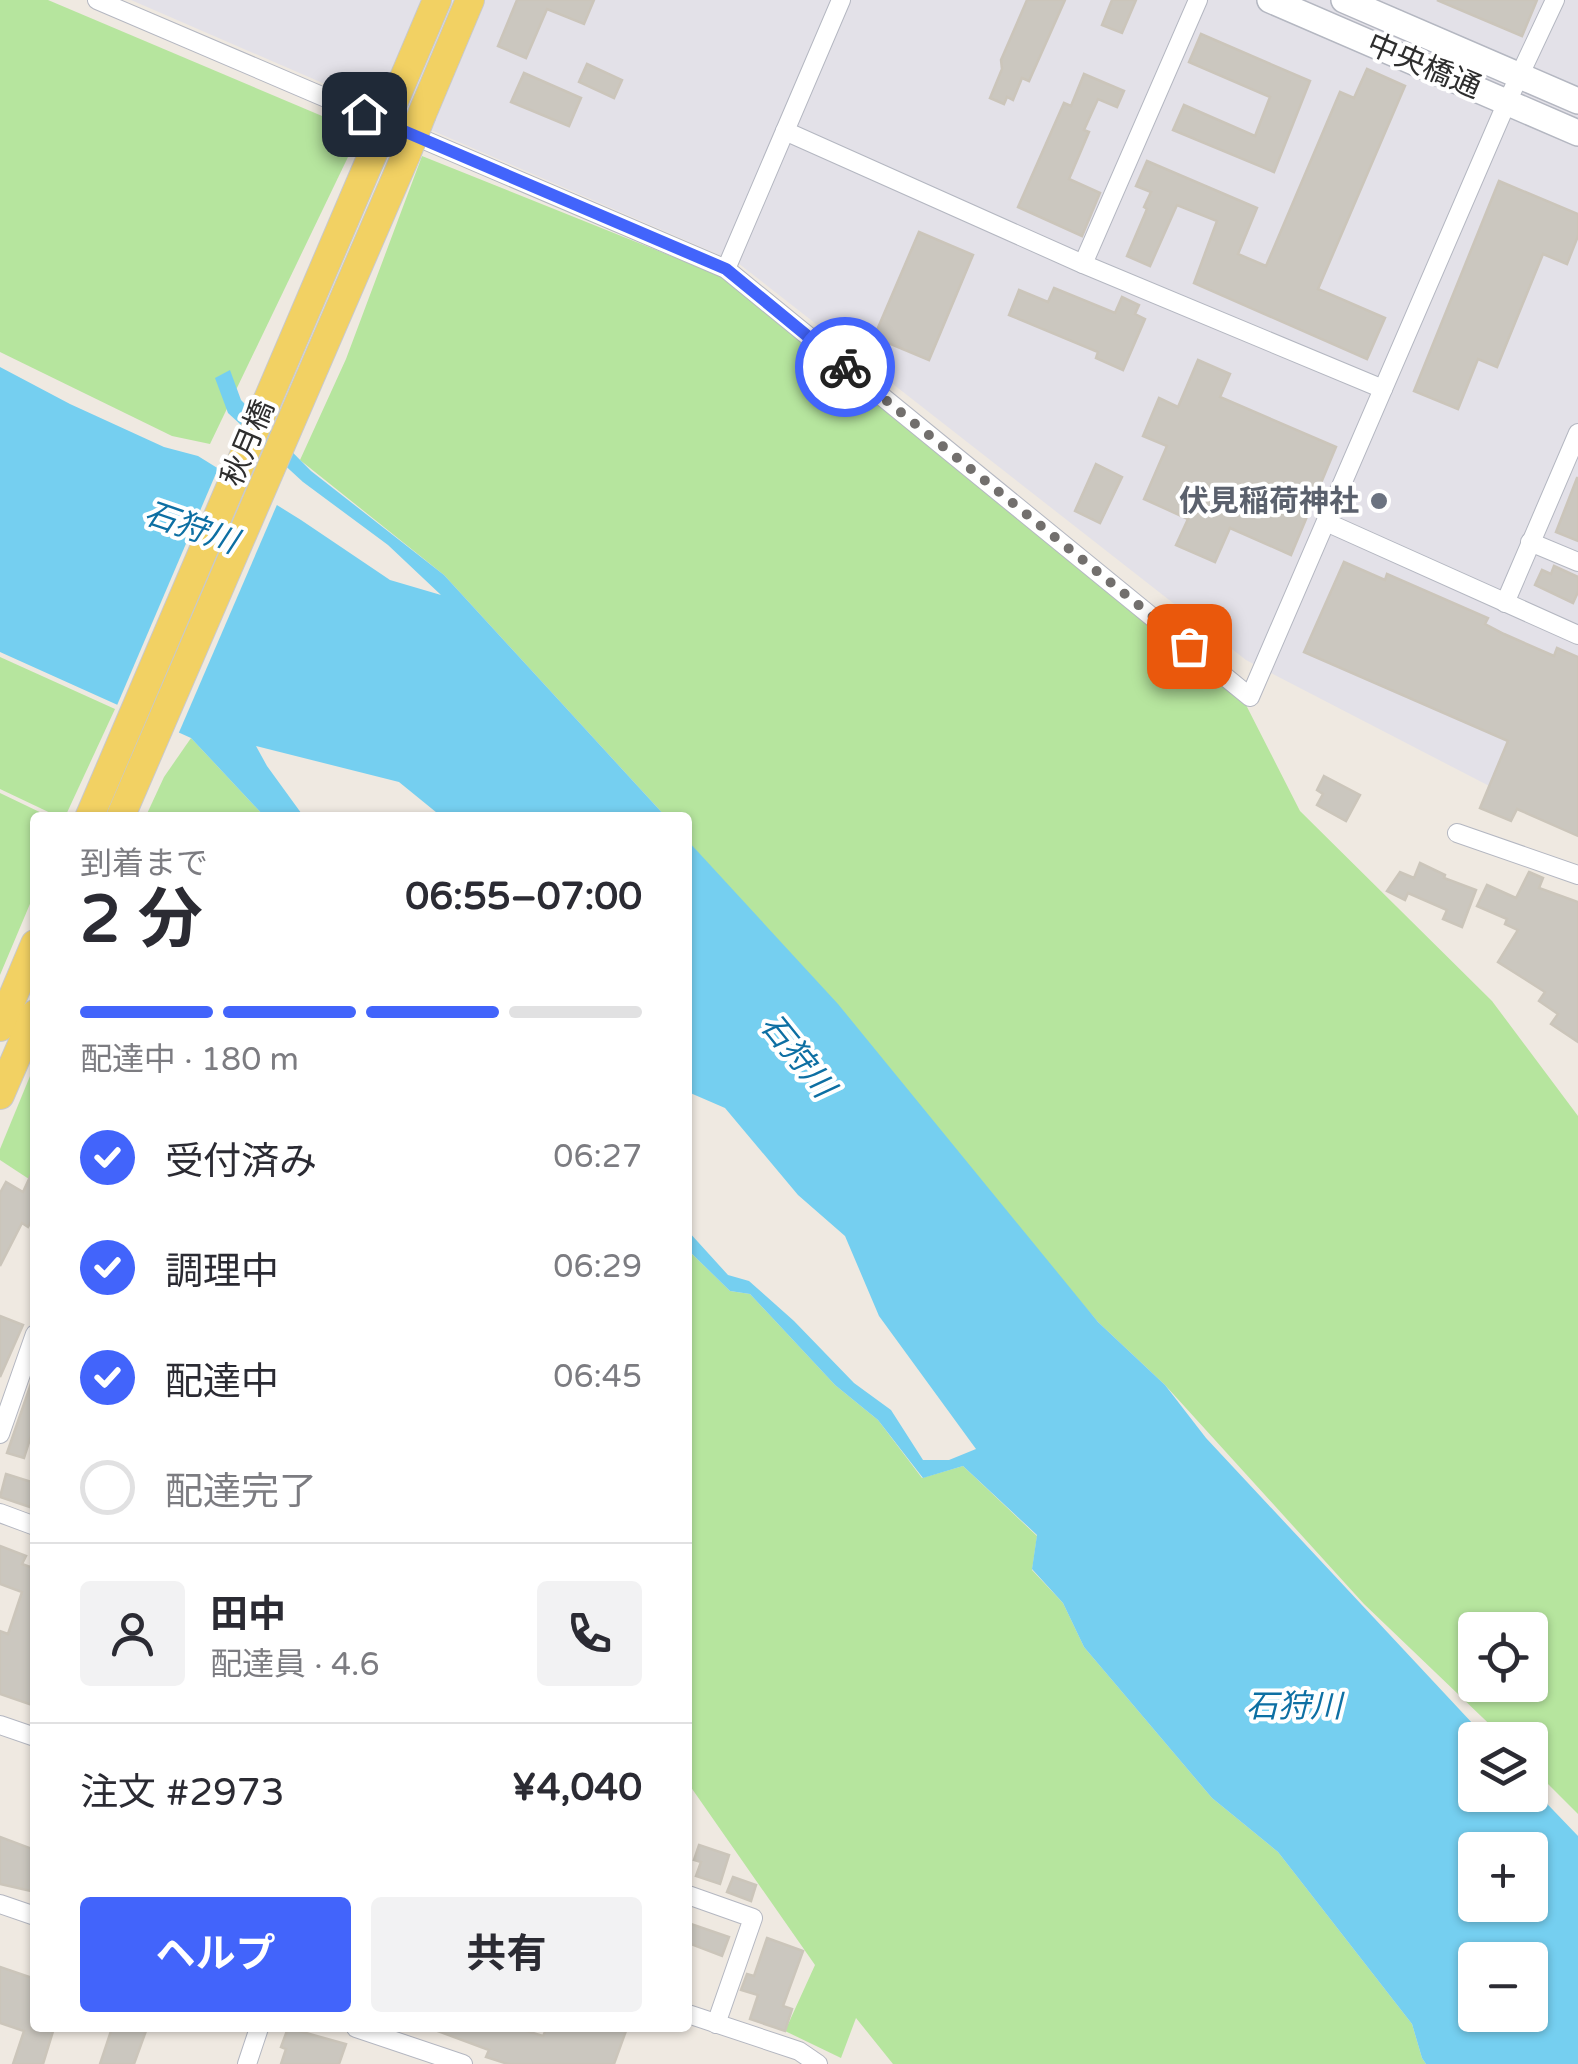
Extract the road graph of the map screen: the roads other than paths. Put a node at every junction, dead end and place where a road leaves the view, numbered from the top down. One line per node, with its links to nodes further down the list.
1 (96, 0): 15 (street)
2 (437, 0): 23 (main road, 秋月橋, bridge)
3 (470, 0): 24 (main road, 秋月橋, bridge)
4 (841, 0): 12 (street)
5 (1198, 0): 14 (street)
6 (1270, 0): 11 (street, 中央橋通)
7 (1344, 0): 9 (street, 中央橋通)
8 (1555, 0): 9 (street)
9 (1520, 77): 10 (street, 中央橋通); 11 (street)
10 (1578, 101)
11 (1507, 102): 13 (street, 中央橋通); 16 (street)
12 (785, 131): 14 (street); 15 (street)
13 (1578, 132)
14 (1082, 264): 16 (street)
15 (726, 269): 18 (street)
16 (1383, 389): 18 (street)
17 (1578, 433): 19 (street)
18 (1326, 522): 21 (street)
19 (1530, 542): 20 (street); 21 (street)
20 (1578, 562)
21 (1504, 603): 22 (street)
22 (1578, 635)
23 (92, 812)
24 (123, 812)
25 (1456, 833): 26 (street)
26 (1578, 875)
27 (30, 956): 29 (main road)
28 (30, 1026): 30 (main road)
29 (0, 1027)
30 (0, 1096)
31 (30, 1348): 32 (street)
32 (0, 1434)
33 (0, 1512): 34 (street)
34 (30, 1524)
35 (0, 1725): 36 (street)
36 (30, 1735)
37 (692, 1896): 41 (street)
38 (0, 1904): 39 (street)
39 (30, 1914)
40 (692, 2015): 41 (street)
41 (716, 2024): 46 (street)
42 (258, 2032): 44 (street)
43 (368, 2032): 45 (street)
44 (247, 2064)
45 (463, 2064)
46 (818, 2064)

